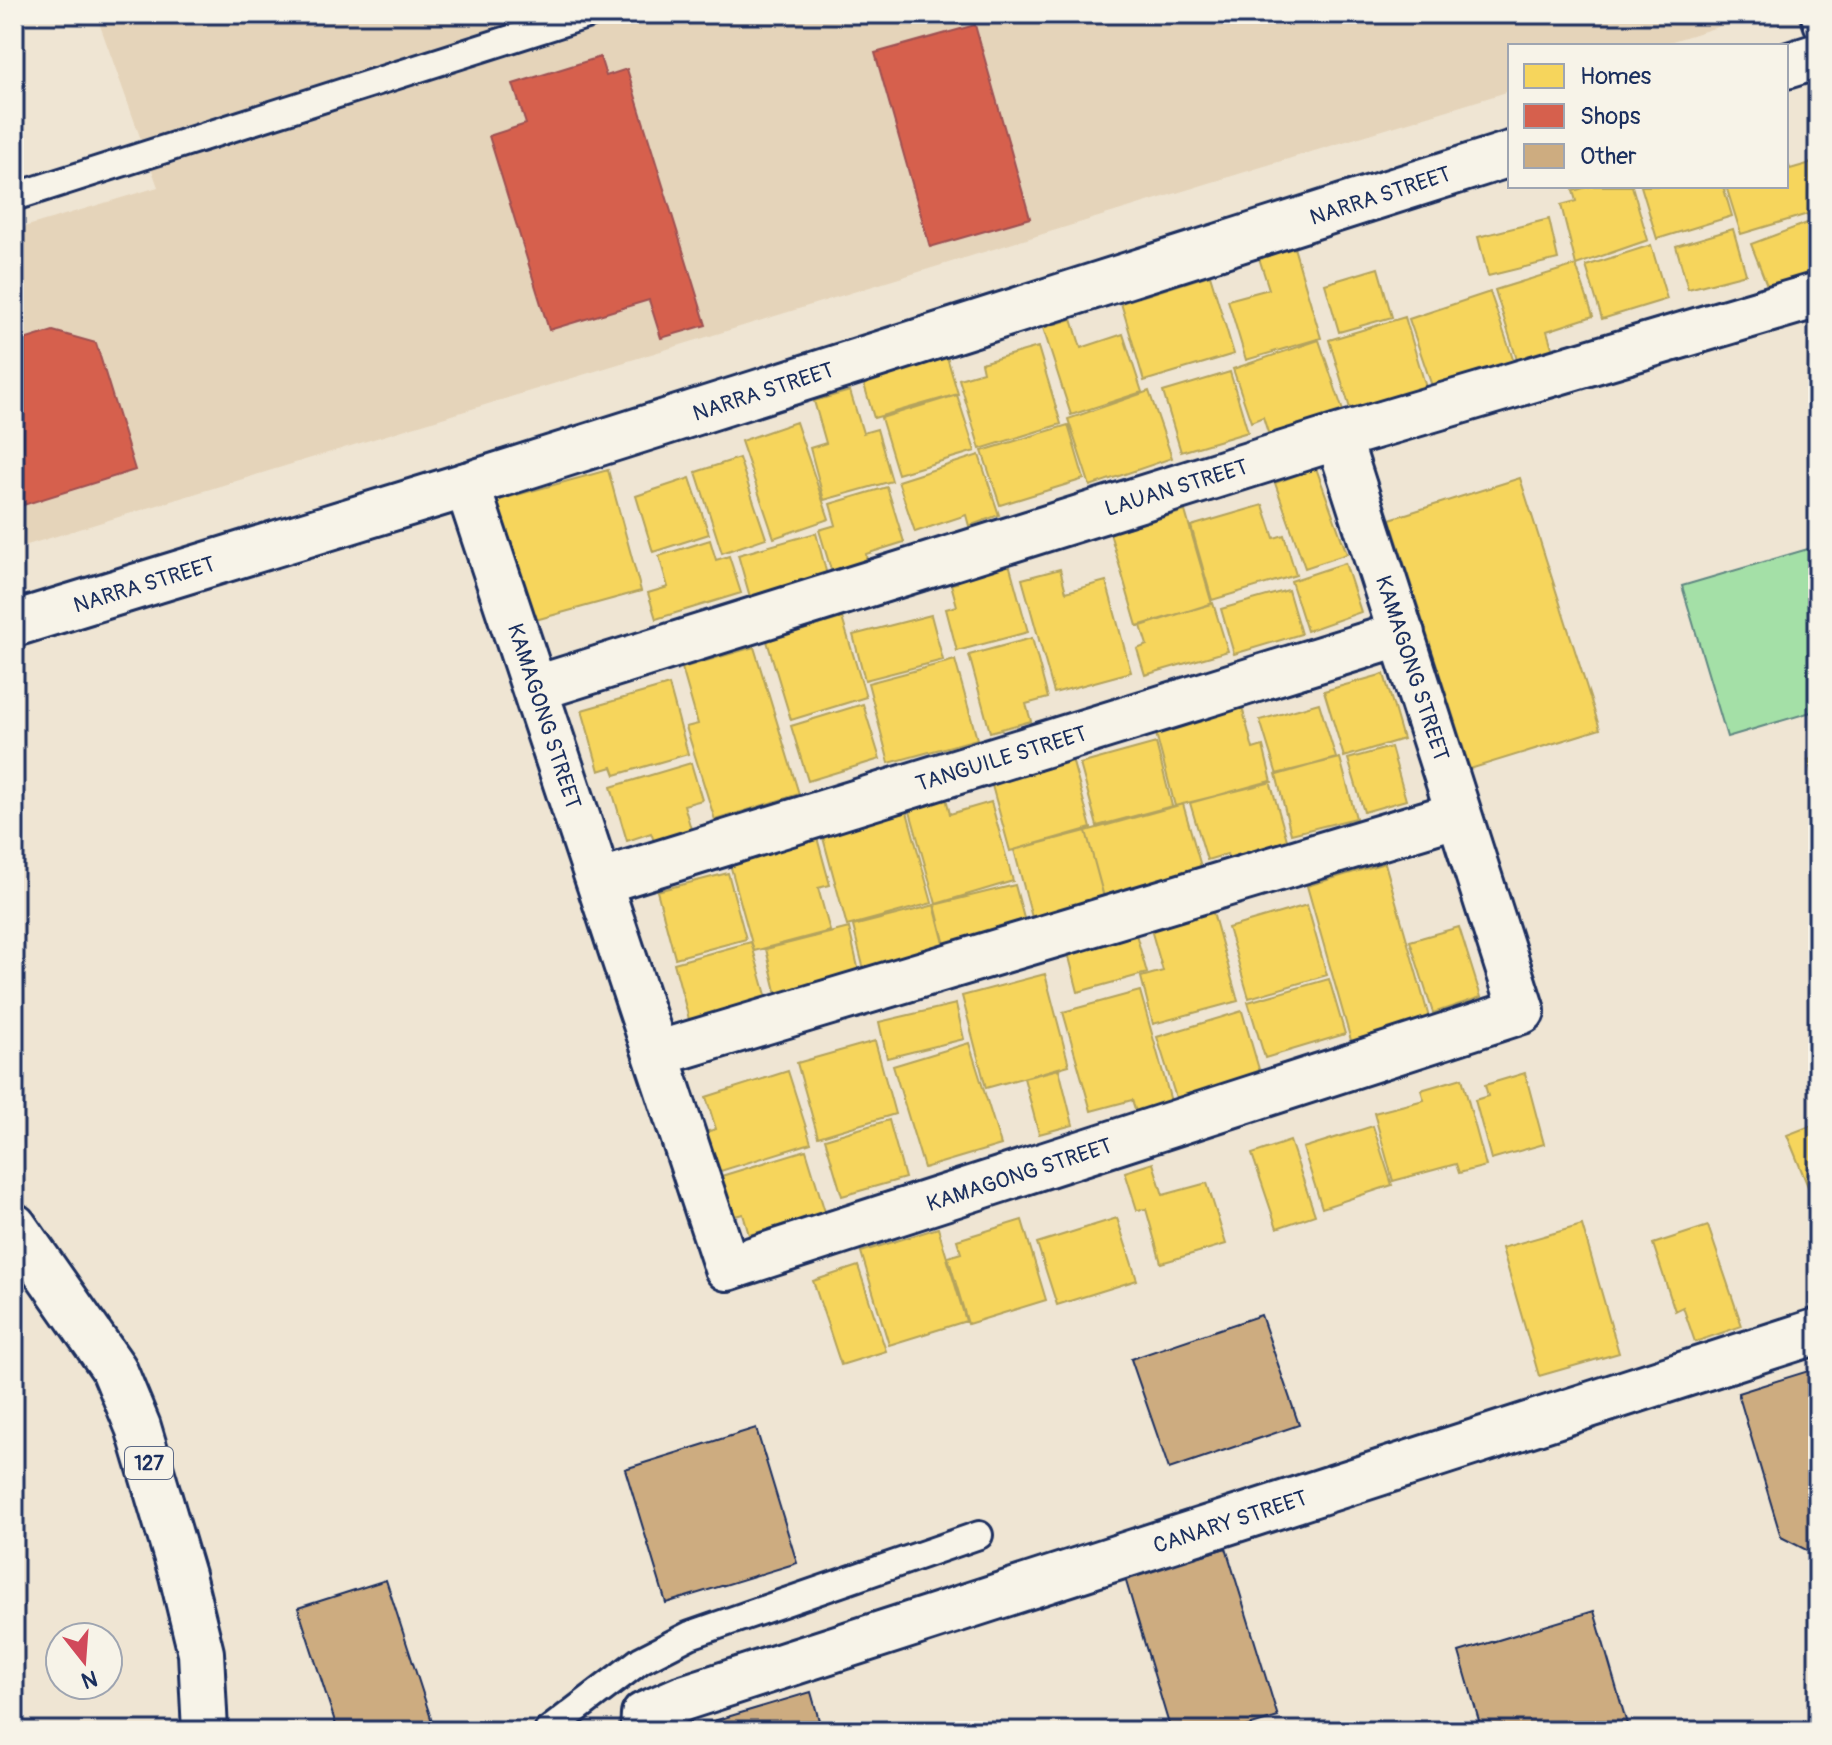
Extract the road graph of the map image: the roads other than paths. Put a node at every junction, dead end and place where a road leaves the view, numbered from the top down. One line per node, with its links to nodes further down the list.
1 (589, 14): 7 (lane)
2 (1814, 14): 3 (lane)
3 (1818, 26)
4 (1818, 56): 5 (street)
5 (1788, 65)
6 (1508, 155): 10 (street, NARRA STREET)
7 (14, 197)
8 (1818, 295): 9 (street, LAUAN STREET)
9 (1338, 437): 12 (street, KAMAGONG STREET); 13 (street, LAUAN STREET)
10 (467, 485): 11 (street, NARRA STREET); 13 (street, KAMAGONG STREET)
11 (14, 624)
12 (1402, 634): 14 (street, KAMAGONG STREET); 15 (street, TANGUILE STREET)
13 (537, 688): 15 (street, KAMAGONG STREET)
14 (1459, 814): 16 (street); 16 (street, KAMAGONG STREET)
15 (599, 882): 16 (street, KAMAGONG STREET)
16 (656, 1054)
17 (14, 1226): 21 (street, 127)
18 (1818, 1331): 20 (street, CANARY STREET)
19 (979, 1535): 22 (lane)
20 (644, 1723)
21 (205, 1731)
22 (548, 1731)

